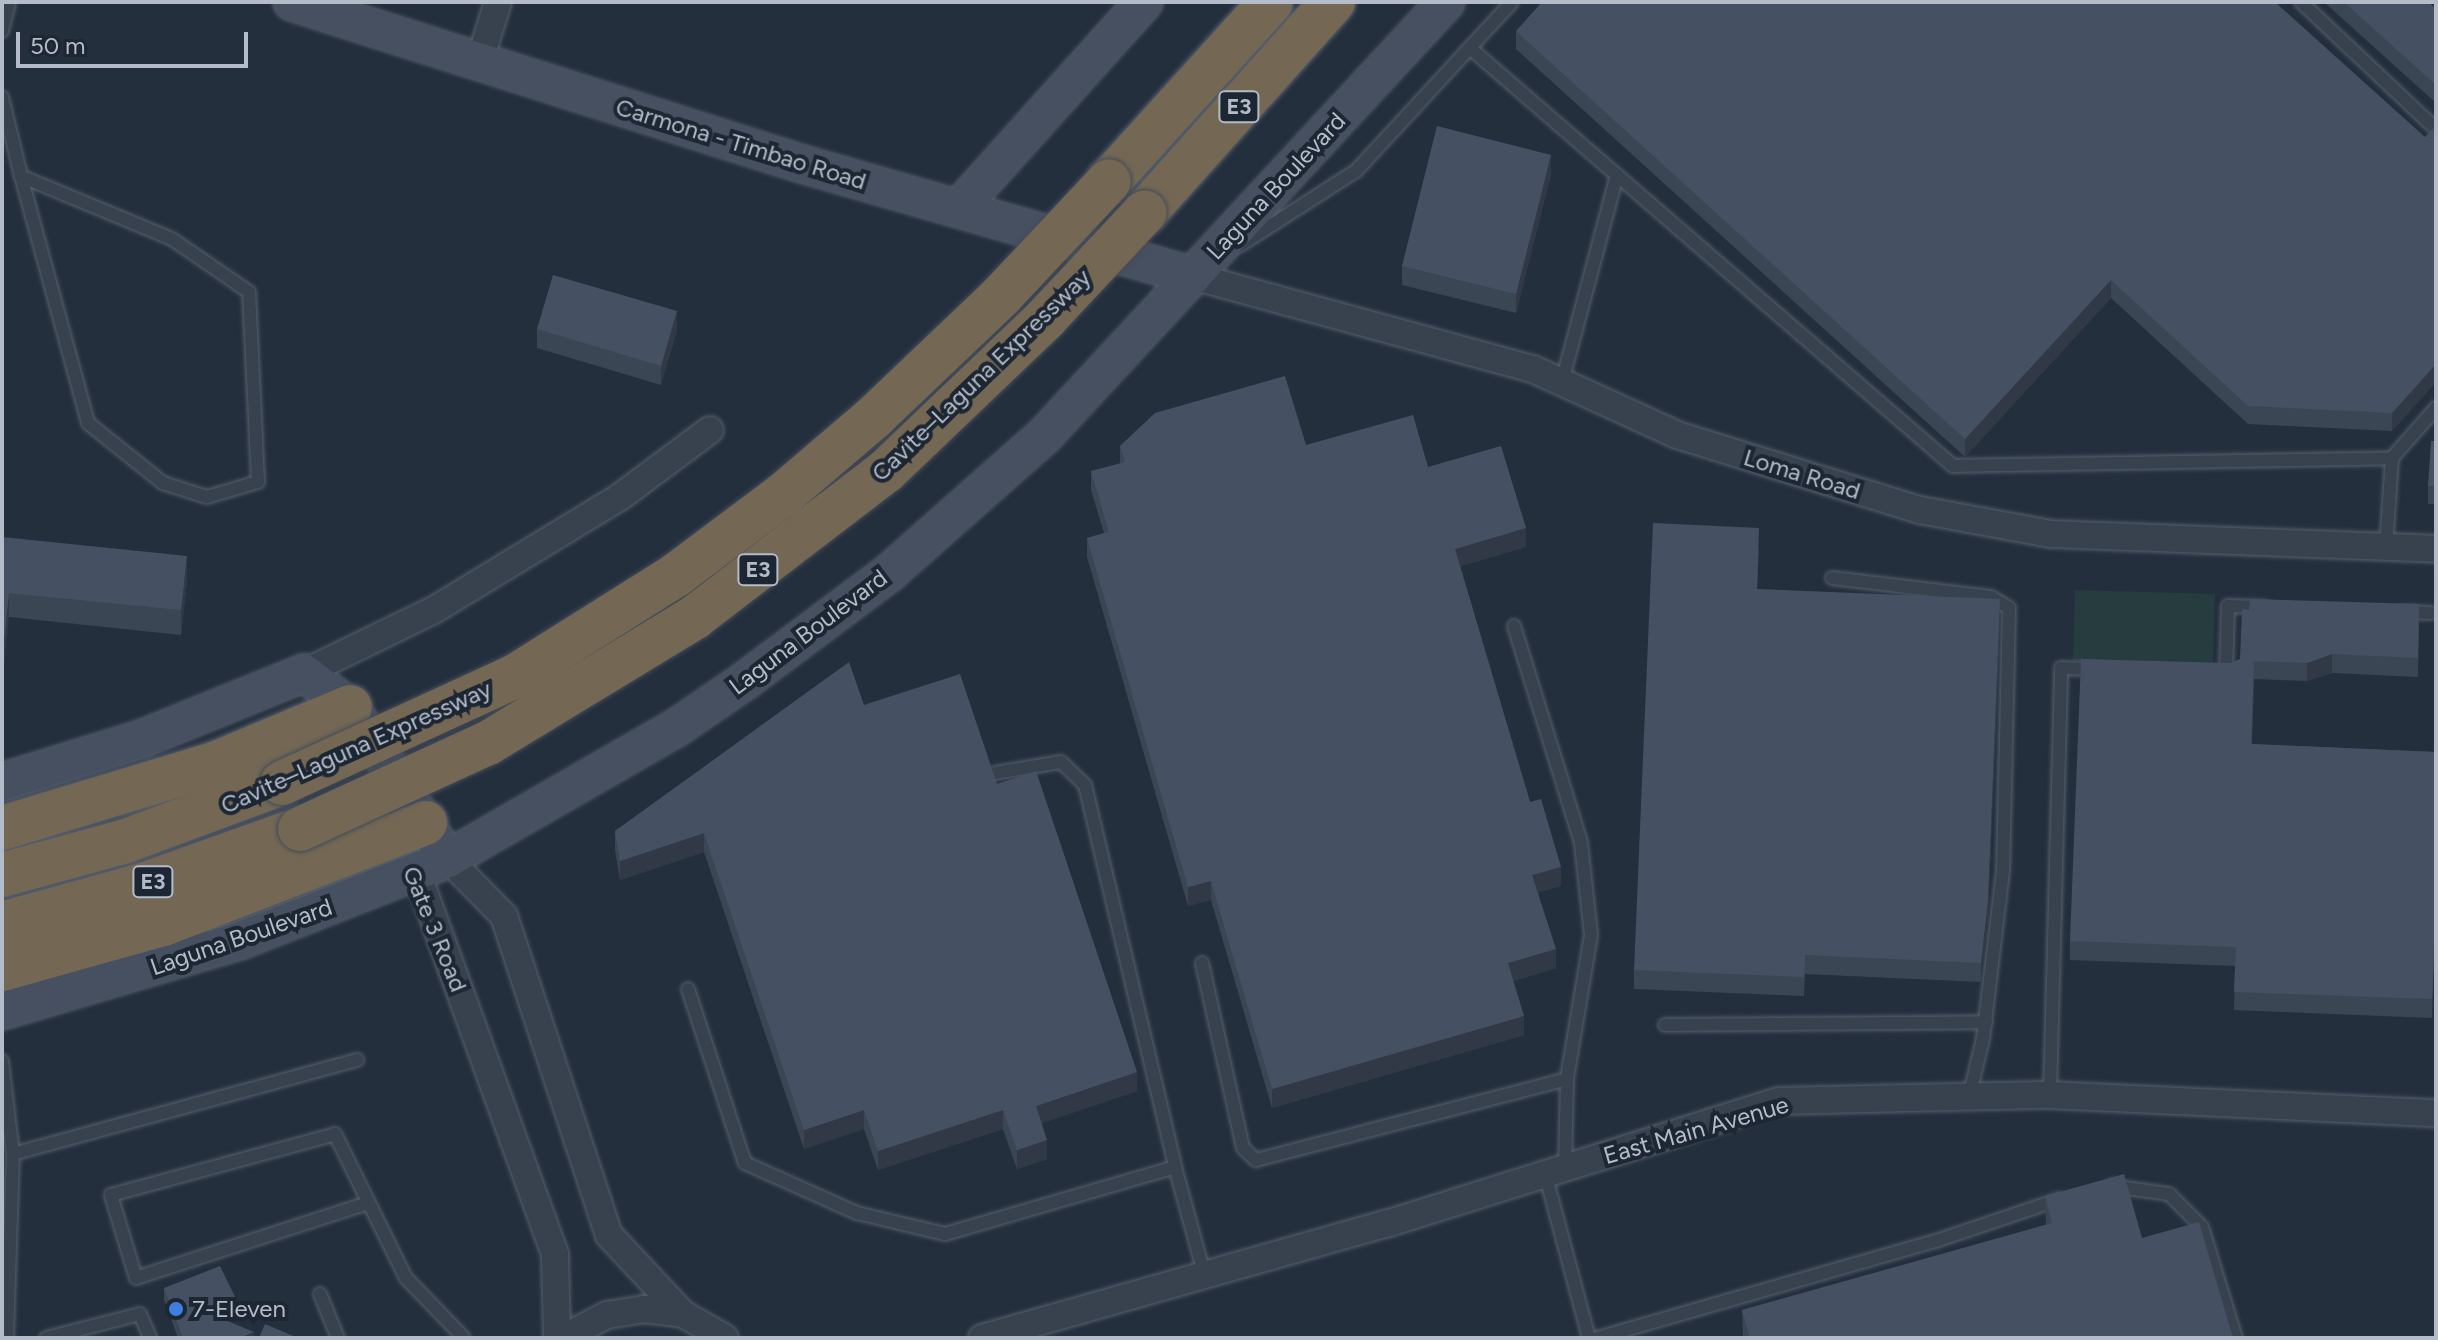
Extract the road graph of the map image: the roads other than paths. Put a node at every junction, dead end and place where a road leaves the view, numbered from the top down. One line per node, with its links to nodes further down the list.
1 (9, 2): 10 (lane)
2 (292, 2): 12 (main road, Carmona - Timbao Road)
3 (498, 2): 12 (street)
4 (1144, 2): 17 (main road)
5 (1271, 2): 39 (highway, Cavite–Laguna Expressway / E3, bridge)
6 (1333, 2): 40 (highway, Cavite–Laguna Expressway / E3, bridge)
7 (1446, 2): 18 (main road, Laguna Boulevard)
8 (1512, 2): 11 (lane)
9 (2301, 2): 14 (lane)
10 (2, 31)
11 (1470, 48): 16 (lane); 18 (lane)
12 (479, 63): 17 (main road, Carmona - Timbao Road)
13 (2, 97): 15 (lane)
14 (2436, 129)
15 (21, 176): 15 (lane)
16 (1617, 176): 19 (lane); 22 (lane)
17 (959, 208): 18 (main road, Carmona - Timbao Road)
18 (1192, 276): 19 (street, Loma Road); 38 (main road, Laguna Boulevard)
19 (1562, 382): 23 (street, Loma Road)
20 (2436, 408): 22 (lane)
21 (710, 430): 31 (street)
22 (2392, 458): 23 (lane)
23 (2386, 548): 24 (street, Loma Road)
24 (2436, 549)
25 (1832, 578): 45 (lane)
26 (2275, 608): 32 (lane)
27 (2384, 611): 28 (lane)
28 (2431, 613)
29 (1514, 626): 49 (lane)
30 (2106, 669): 50 (lane)
31 (304, 673): 33 (main road, Gate 3 Road); 35 (main road)
32 (2211, 673)
33 (334, 714): 36 (highway); 37 (main road, Gate 3 Road)
34 (995, 773): 54 (lane)
35 (2, 782)
36 (2, 828)
37 (409, 830): 38 (main road, Gate 3 Road); 42 (highway)
38 (433, 866): 44 (main road, Laguna Boulevard); 61 (street, Gate 3 Road); 67 (street, Gate 3 Road)
39 (2, 875)
40 (2, 924)
41 (1202, 963): 49 (lane)
42 (2, 969)
43 (688, 989): 54 (lane)
44 (2, 1011)
45 (1986, 1022): 46 (lane); 51 (lane)
46 (1665, 1025)
47 (357, 1060): 53 (lane)
48 (2, 1061): 53 (lane)
49 (1567, 1079): 55 (lane)
50 (2050, 1095): 51 (street, East Main Avenue); 52 (street, East Main Avenue)
51 (1969, 1097): 55 (street, East Main Avenue)
52 (2436, 1113)
53 (13, 1154): 62 (lane)
54 (1175, 1167): 59 (lane)
55 (1555, 1170): 59 (street, East Main Avenue); 70 (lane)
56 (2102, 1185): 72 (lane)
57 (2072, 1195): 71 (lane)
58 (368, 1203): 58 (lane); 66 (lane)
59 (1205, 1277): 69 (street, East Main Avenue)
60 (320, 1294): 65 (lane)
61 (683, 1314): 67 (street); 68 (street)
62 (7, 1338)
63 (46, 1338): 64 (lane)
64 (150, 1338)
65 (338, 1338)
66 (464, 1338)
67 (560, 1338)
68 (725, 1338)
69 (982, 1338)
70 (1589, 1338)
71 (1597, 1338)
72 (2236, 1338)

